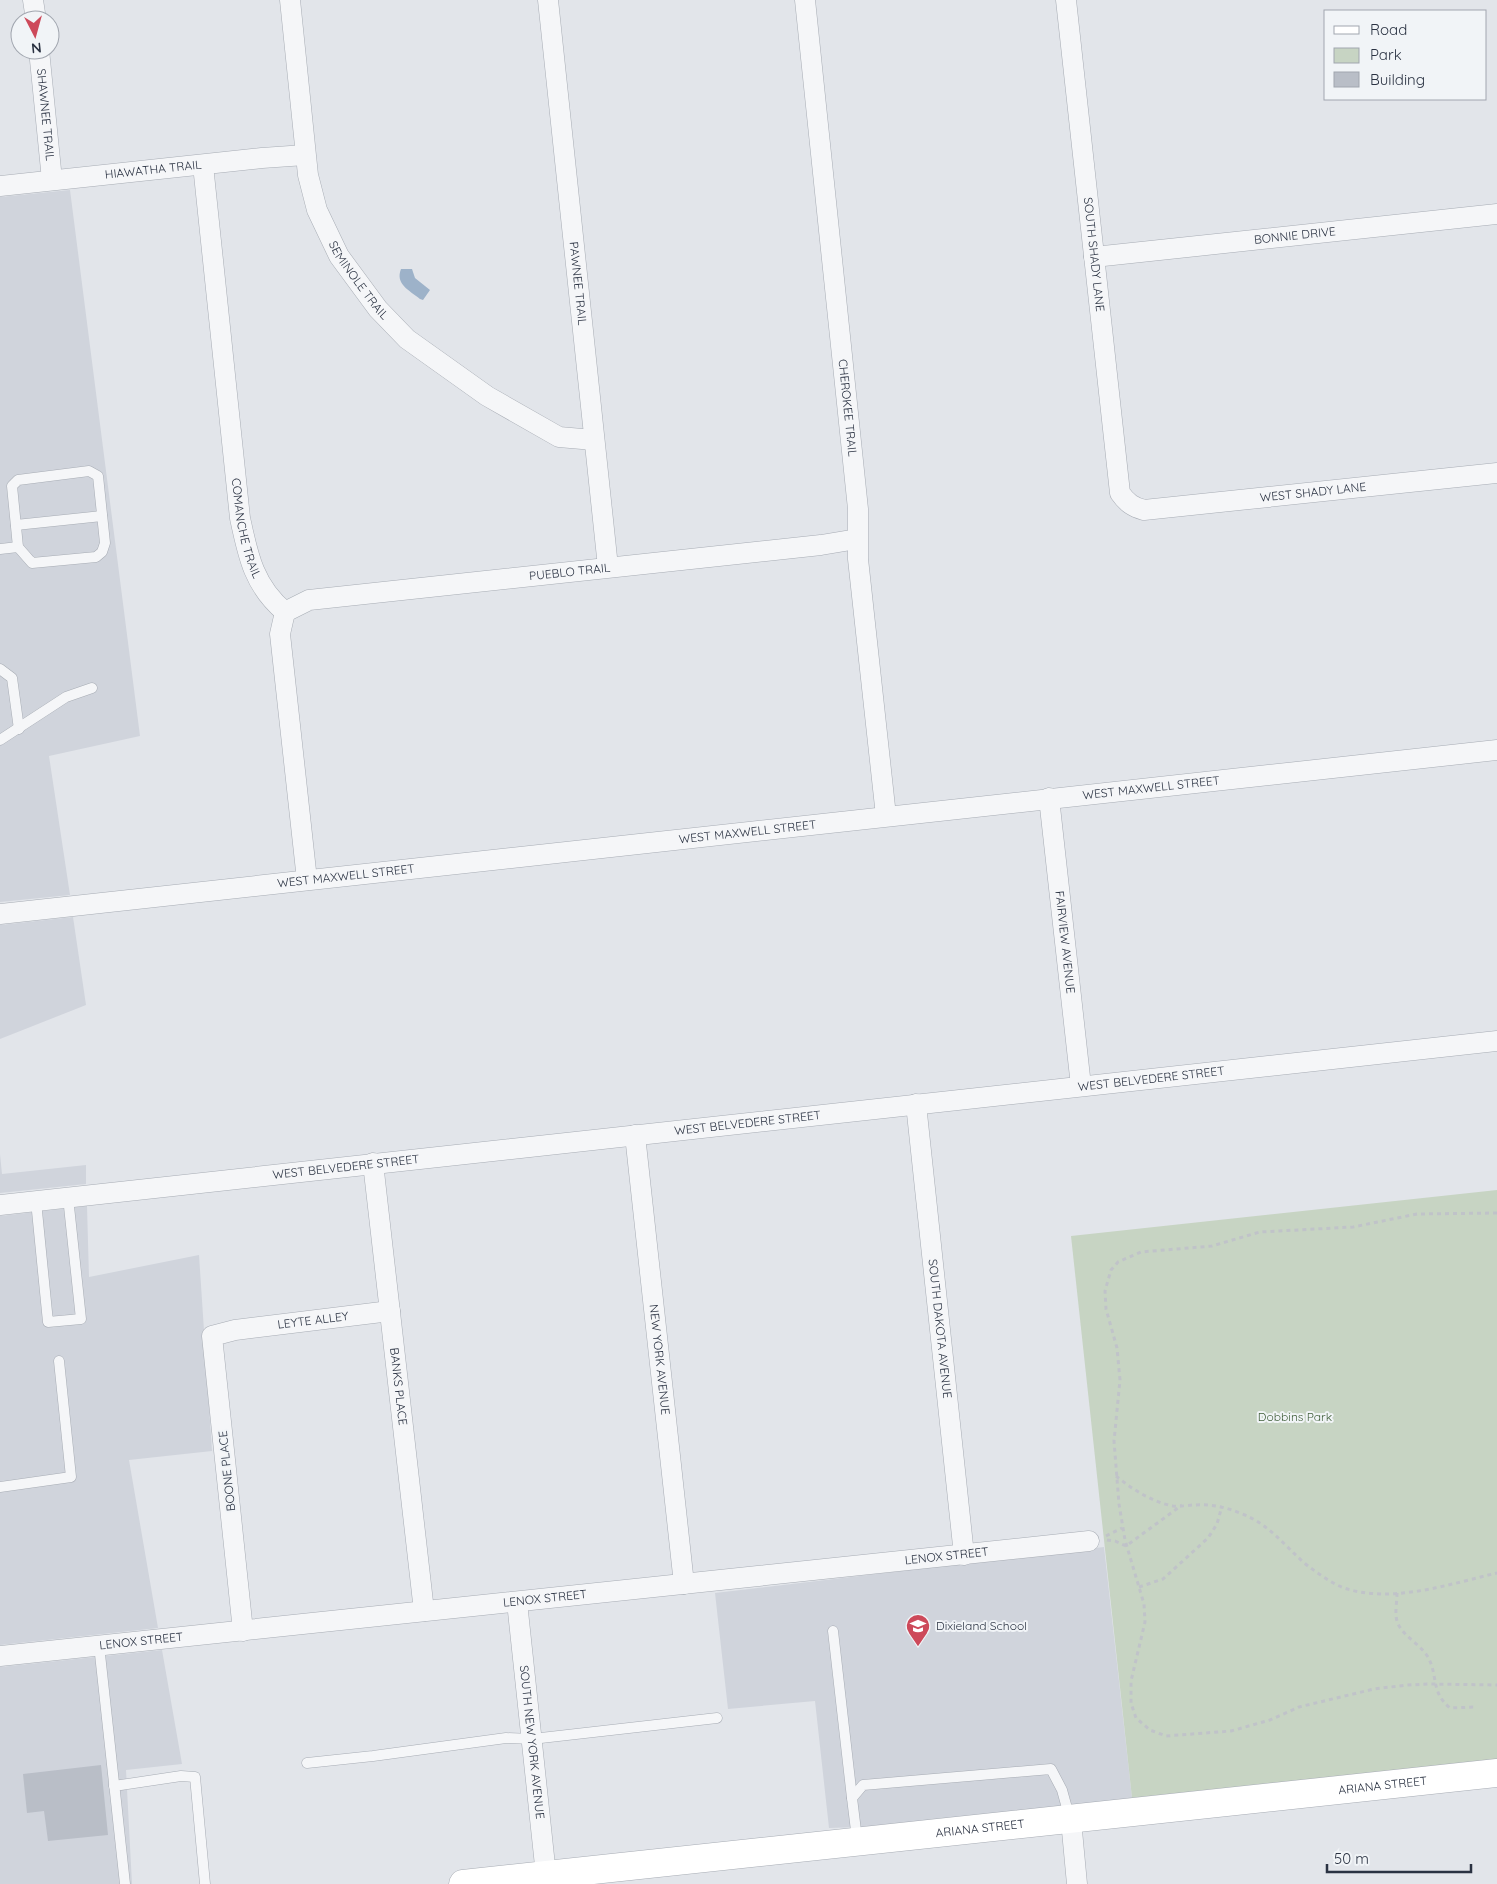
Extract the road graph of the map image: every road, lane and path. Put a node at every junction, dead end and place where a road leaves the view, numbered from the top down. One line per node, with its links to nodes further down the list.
1 (290, 0): 6 (street, SEMINOLE TRAIL)
2 (548, 0): 12 (street, PAWNEE TRAIL)
3 (805, 0): 17 (street, CHEROKEE TRAIL)
4 (1067, 0): 11 (street, SOUTH SHADY LANE)
5 (40, 60): 8 (street, SHAWNEE TRAIL)
6 (305, 155): 7 (street, HIAWATHA TRAIL); 12 (street, SEMINOLE TRAIL)
7 (203, 165): 8 (street, HIAWATHA TRAIL); 21 (street, COMANCHE TRAIL)
8 (52, 180): 9 (street, HIAWATHA TRAIL)
9 (0, 186)
10 (1497, 214): 11 (street, BONNIE DRIVE)
11 (1094, 256): 14 (street, SOUTH SHADY LANE)
12 (594, 440): 20 (street, PAWNEE TRAIL)
13 (1497, 473): 14 (street, WEST SHADY LANE)
14 (1130, 505)
15 (102, 516): 16 (lane); 16 (lane); 18 (lane)
16 (16, 525): 18 (lane)
17 (857, 539): 20 (street, PUEBLO TRAIL); 28 (street, CHEROKEE TRAIL)
18 (18, 547): 19 (lane)
19 (0, 549)
20 (608, 567): 21 (street, PUEBLO TRAIL)
21 (285, 612): 29 (street)
22 (0, 669): 24 (lane)
23 (92, 688): 24 (lane)
24 (19, 728): 25 (lane)
25 (0, 740)
26 (1497, 750): 27 (street, WEST MAXWELL STREET)
27 (1049, 798): 28 (street, WEST MAXWELL STREET); 32 (street, FAIRVIEW AVENUE)
28 (886, 816): 29 (street, WEST MAXWELL STREET)
29 (307, 880): 30 (street, WEST MAXWELL STREET)
30 (0, 914)
31 (1497, 1041): 32 (street, WEST BELVEDERE STREET)
32 (1081, 1086): 33 (street, WEST BELVEDERE STREET)
33 (916, 1104): 34 (street, WEST BELVEDERE STREET); 50 (street, SOUTH DAKOTA AVENUE)
34 (635, 1135): 35 (street, WEST BELVEDERE STREET); 52 (street, NEW YORK AVENUE)
35 (373, 1163): 36 (street, WEST BELVEDERE STREET); 40 (street, BANKS PLACE)
36 (68, 1197): 37 (street, WEST BELVEDERE STREET); 37 (lane)
37 (36, 1201): 38 (street, WEST BELVEDERE STREET)
38 (0, 1205)
39 (1497, 1213): 43 (path)
40 (390, 1311): 41 (street, LEYTE ALLEY); 56 (street, BANKS PLACE)
41 (235, 1330): 57 (street, BOONE PLACE)
42 (59, 1361): 44 (lane)
43 (1116, 1476): 45 (path); 47 (path)
44 (0, 1487)
45 (1182, 1506): 46 (path); 49 (path)
46 (1222, 1506): 53 (path); 54 (path)
47 (1122, 1528): 49 (path); 49 (path)
48 (1089, 1541): 50 (street, LENOX STREET)
49 (1126, 1546): 53 (path)
50 (964, 1555): 52 (street, LENOX STREET)
51 (1497, 1573): 54 (path)
52 (684, 1584): 55 (street, LENOX STREET)
53 (1139, 1586): 61 (path)
54 (1398, 1593): 61 (path)
55 (518, 1602): 56 (street, LENOX STREET); 65 (street, SOUTH NEW YORK AVENUE)
56 (424, 1611): 57 (street, LENOX STREET)
57 (243, 1631): 59 (street, LENOX STREET)
58 (832, 1631): 69 (lane)
59 (99, 1645): 60 (street, LENOX STREET); 68 (lane)
60 (0, 1656)
61 (1435, 1684): 62 (path); 63 (path)
62 (1497, 1685)
63 (1474, 1707)
64 (717, 1718): 65 (lane)
65 (532, 1739): 66 (lane); 72 (street, SOUTH NEW YORK AVENUE)
66 (307, 1763)
67 (1497, 1773): 70 (street, ARIANA STREET)
68 (114, 1786): 73 (lane); 74 (lane)
69 (852, 1798): 70 (lane); 71 (lane)
70 (1071, 1820): 71 (street, ARIANA STREET); 76 (street)
71 (857, 1841): 72 (street, ARIANA STREET)
72 (546, 1880): 75 (street, ARIANA STREET)
73 (124, 1884)
74 (205, 1884)
75 (463, 1884)
76 (1077, 1884)

